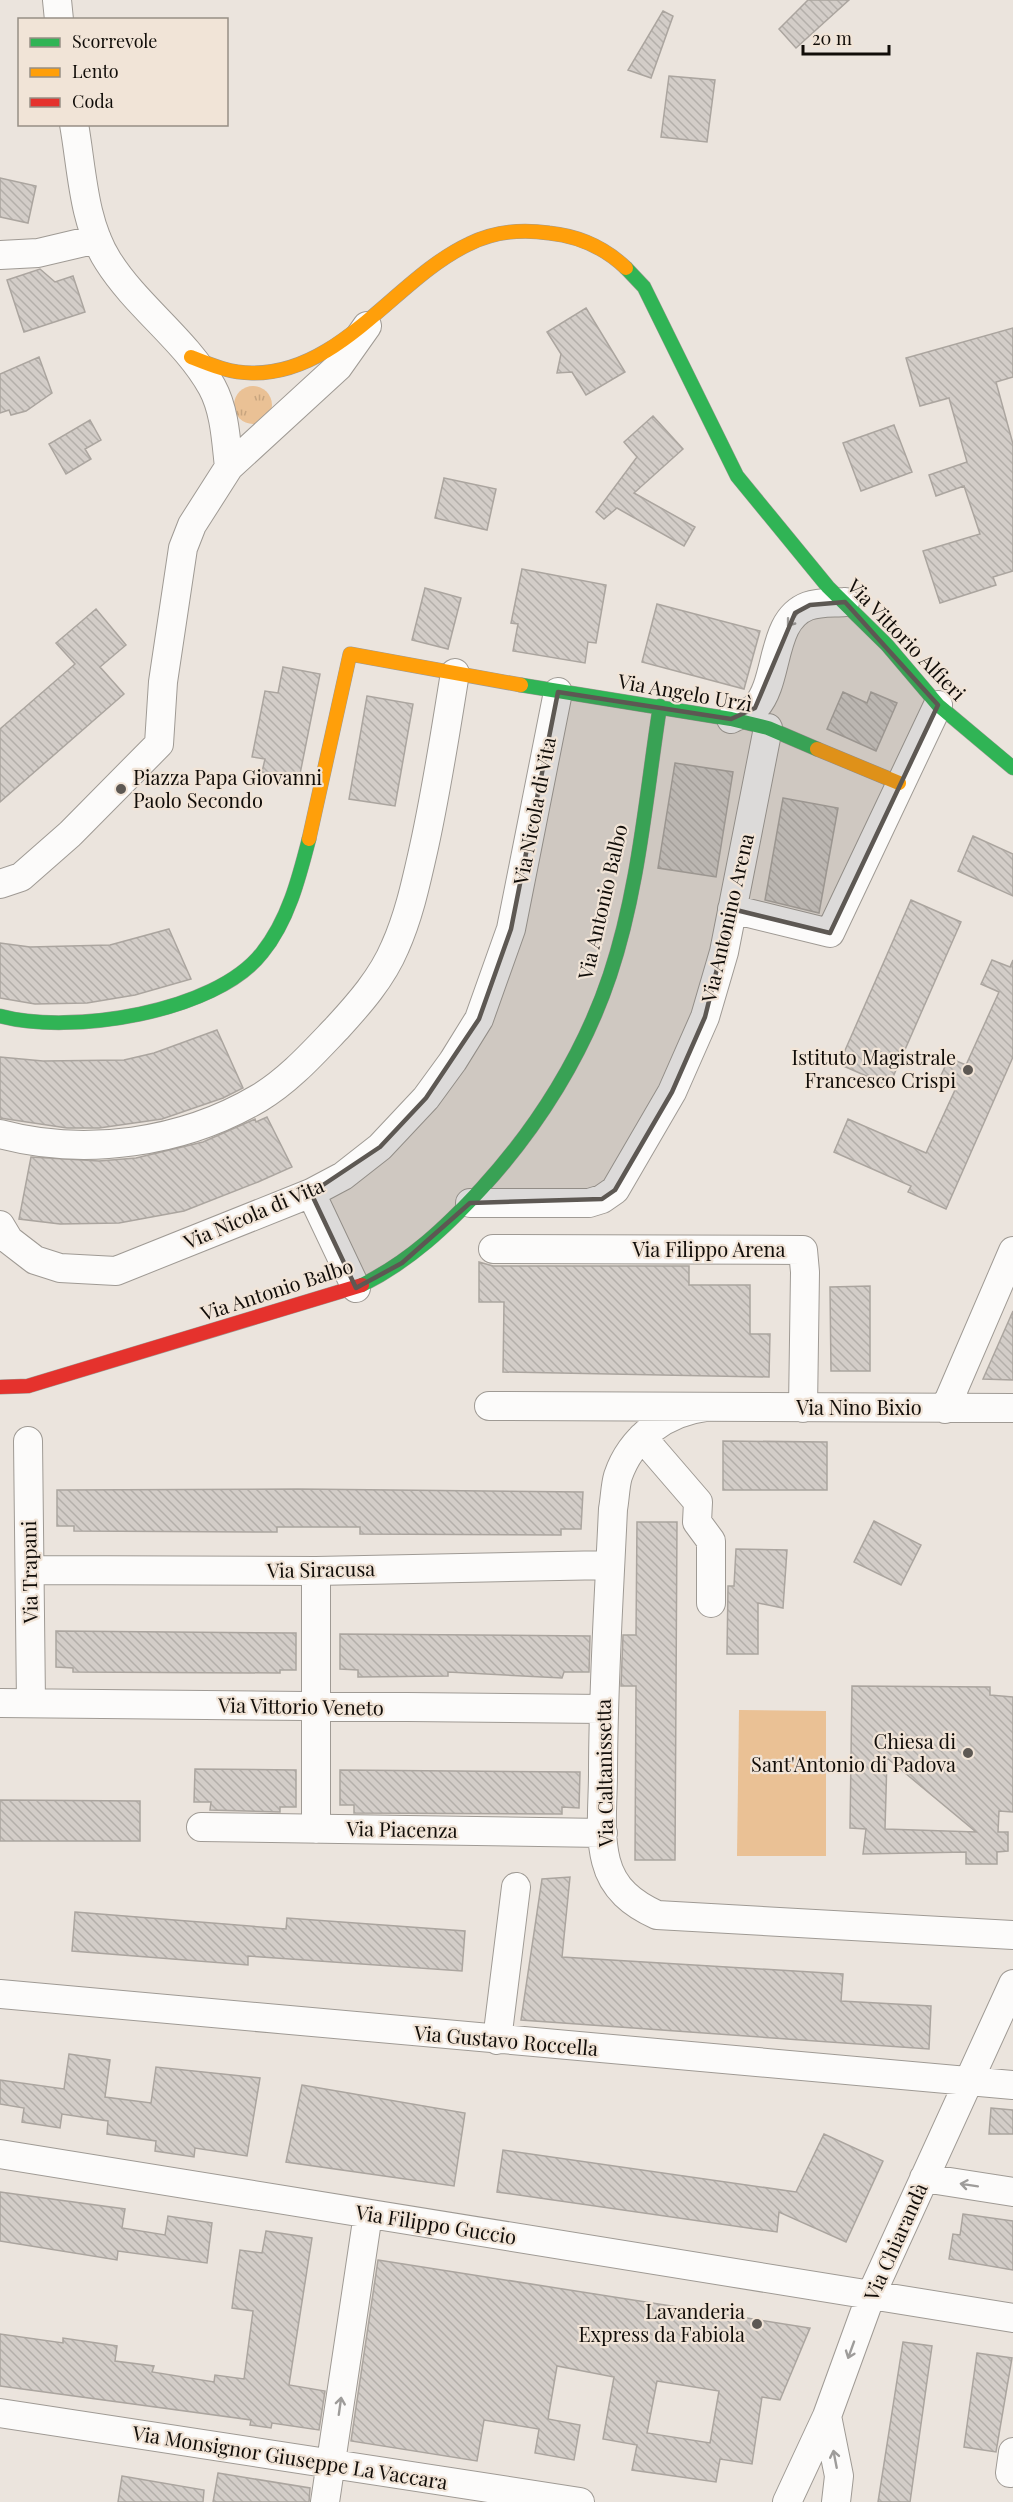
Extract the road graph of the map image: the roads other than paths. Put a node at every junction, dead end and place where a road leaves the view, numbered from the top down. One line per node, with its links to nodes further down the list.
1 (57, 0): 2 (street)
2 (60, 18)
3 (74, 126): 4 (street)
4 (97, 239): 5 (street); 7 (street)
5 (0, 255)
6 (373, 317): 7 (street, Via Vittorio Alfieri); 8 (street); 9 (street, Via Vittorio Alfieri)
7 (191, 357): 8 (street)
8 (229, 467): 18 (street)
9 (845, 602): 12 (street, Via Vittorio Alfieri); 14 (street, one-way to 14)
10 (455, 672): 11 (street, Via Angelo Urzì); 20 (street, Via Angelo Urzì); 21 (street)
11 (558, 692): 13 (street, Via Angelo Urzì); 22 (street, Via Nicola di Vita)
12 (938, 705): 16 (street, Via Vittorio Alfieri); 17 (street)
13 (660, 706): 14 (street, Via Angelo Urzì); 23 (street, Via Antonio Balbo)
14 (731, 719): 15 (street, Via Angelo Urzì)
15 (768, 728): 17 (street, Via Angelo Urzì); 19 (street, Via Antonino Arena)
16 (1013, 768)
17 (899, 783): 19 (street)
18 (0, 884)
19 (732, 909): 23 (street, Via Antonino Arena)
20 (0, 1016)
21 (0, 1134)
22 (311, 1193): 24 (street, Via Nicola di Vita); 27 (street)
23 (470, 1203): 27 (street, Via Antonio Balbo)
24 (0, 1225)
25 (493, 1249): 31 (street, Via Filippo Arena)
26 (1013, 1251): 33 (street)
27 (356, 1288): 28 (street, Via Antonio Balbo)
28 (0, 1387)
29 (489, 1406): 30 (street)
30 (705, 1407): 31 (street, Via Nino Bixio); 34 (street, Via Caltanissetta)
31 (803, 1408): 33 (street, Via Nino Bixio)
32 (1013, 1408): 33 (street, Via Nino Bixio)
33 (945, 1409)
34 (642, 1437): 36 (street, Via Caltanissetta); 39 (street)
35 (28, 1441): 37 (street, Via Trapani)
36 (610, 1564): 38 (street, Via Siracusa); 43 (street, Via Caltanissetta)
37 (31, 1570): 38 (street, Via Siracusa); 41 (street, Via Trapani)
38 (316, 1571): 42 (street)
39 (711, 1603)
40 (0, 1703): 41 (street, Via Vittorio Veneto)
41 (32, 1703): 42 (street, Via Vittorio Veneto)
42 (315, 1707): 43 (street, Via Vittorio Veneto); 45 (street)
43 (603, 1709): 46 (street, Via Caltanissetta)
44 (201, 1827): 45 (street, Via Piacenza)
45 (316, 1829): 46 (street, Via Piacenza)
46 (603, 1833): 48 (street, Via Caltanissetta)
47 (516, 1887): 51 (street)
48 (1013, 1935)
49 (1013, 1984): 52 (street, Via Chiarandà)
50 (0, 1994): 51 (street, Via Gustavo Roccella)
51 (497, 2040): 52 (street, Via Gustavo Roccella)
52 (968, 2082): 53 (street, Via Gustavo Roccella); 55 (street, Via Chiarandà)
53 (1013, 2085)
54 (0, 2154): 57 (street, Via Filippo Guccio)
55 (924, 2178): 56 (street, one-way to 55); 58 (street, Via Chiarandà)
56 (1013, 2192)
57 (368, 2214): 58 (street, Via Filippo Guccio); 62 (street, one-way to 57)
58 (871, 2295): 59 (street, Via Filippo Guccio); 61 (street, Via Chiarandà, one-way to 61)
59 (1013, 2318)
60 (0, 2413): 62 (street, Via Monsignor Giuseppe La Vaccara)
61 (827, 2416): 65 (street, Via Chiarandà); 66 (street, one-way to 61)
62 (332, 2464): 63 (street); 64 (street, Via Monsignor Giuseppe La Vaccara)
63 (325, 2502)
64 (580, 2502)
65 (787, 2502)
66 (836, 2502)

